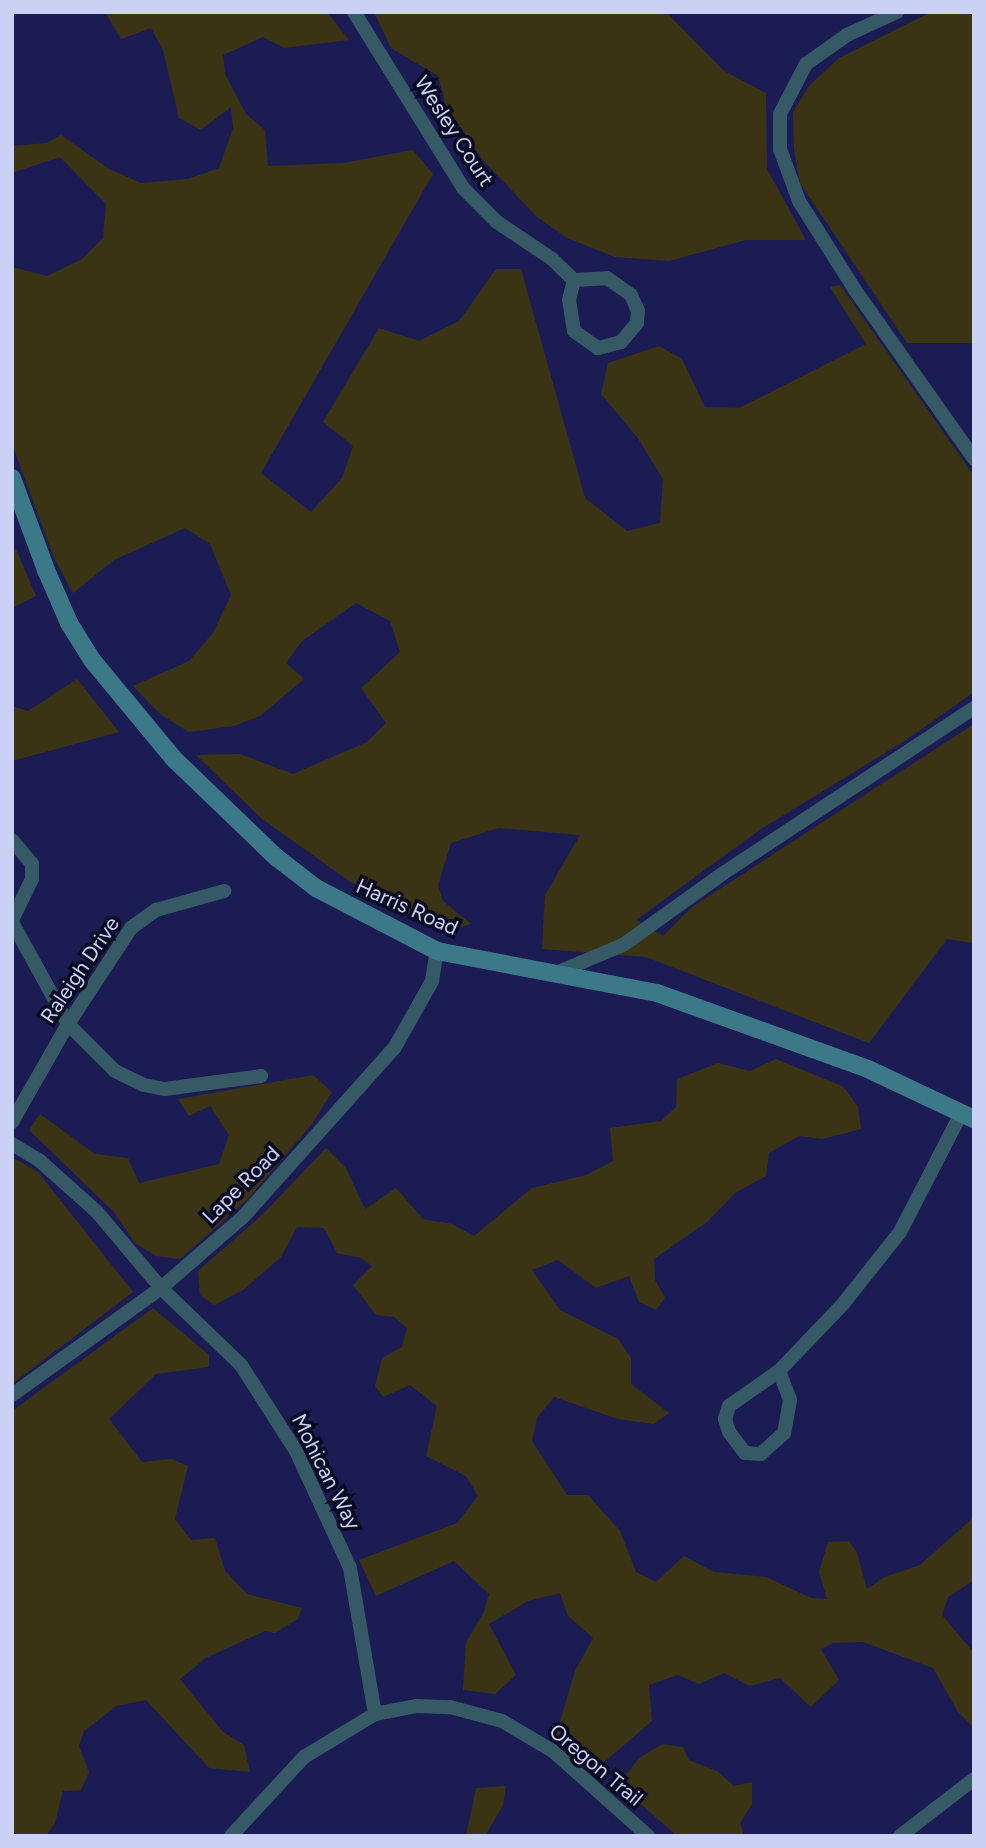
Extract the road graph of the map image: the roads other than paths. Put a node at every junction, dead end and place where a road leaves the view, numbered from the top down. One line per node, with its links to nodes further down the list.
1 (354, 12): 3 (street, Wesley Court)
2 (897, 12): 4 (street)
3 (574, 280): 3 (street)
4 (974, 459)
5 (12, 478): 10 (street, Harris Road)
6 (974, 708): 11 (street)
7 (12, 839): 9 (street)
8 (224, 891): 12 (street, Raleigh Drive)
9 (12, 921): 12 (street)
10 (437, 951): 11 (street, Harris Road); 17 (street, Lape Road)
11 (561, 971): 14 (street, Harris Road)
12 (68, 1024): 13 (street); 15 (street, Raleigh Drive)
13 (261, 1076)
14 (967, 1117): 18 (street)
15 (12, 1122)
16 (12, 1144): 17 (street, Mohican Way)
17 (161, 1288): 19 (street, Lape Road); 20 (street, Mohican Way)
18 (779, 1371): 18 (street)
19 (12, 1395)
20 (375, 1714): 22 (street, Oregon Trail); 23 (street, Oregon Trail)
21 (974, 1779): 24 (street)
22 (231, 1836)
23 (648, 1836)
24 (900, 1836)

